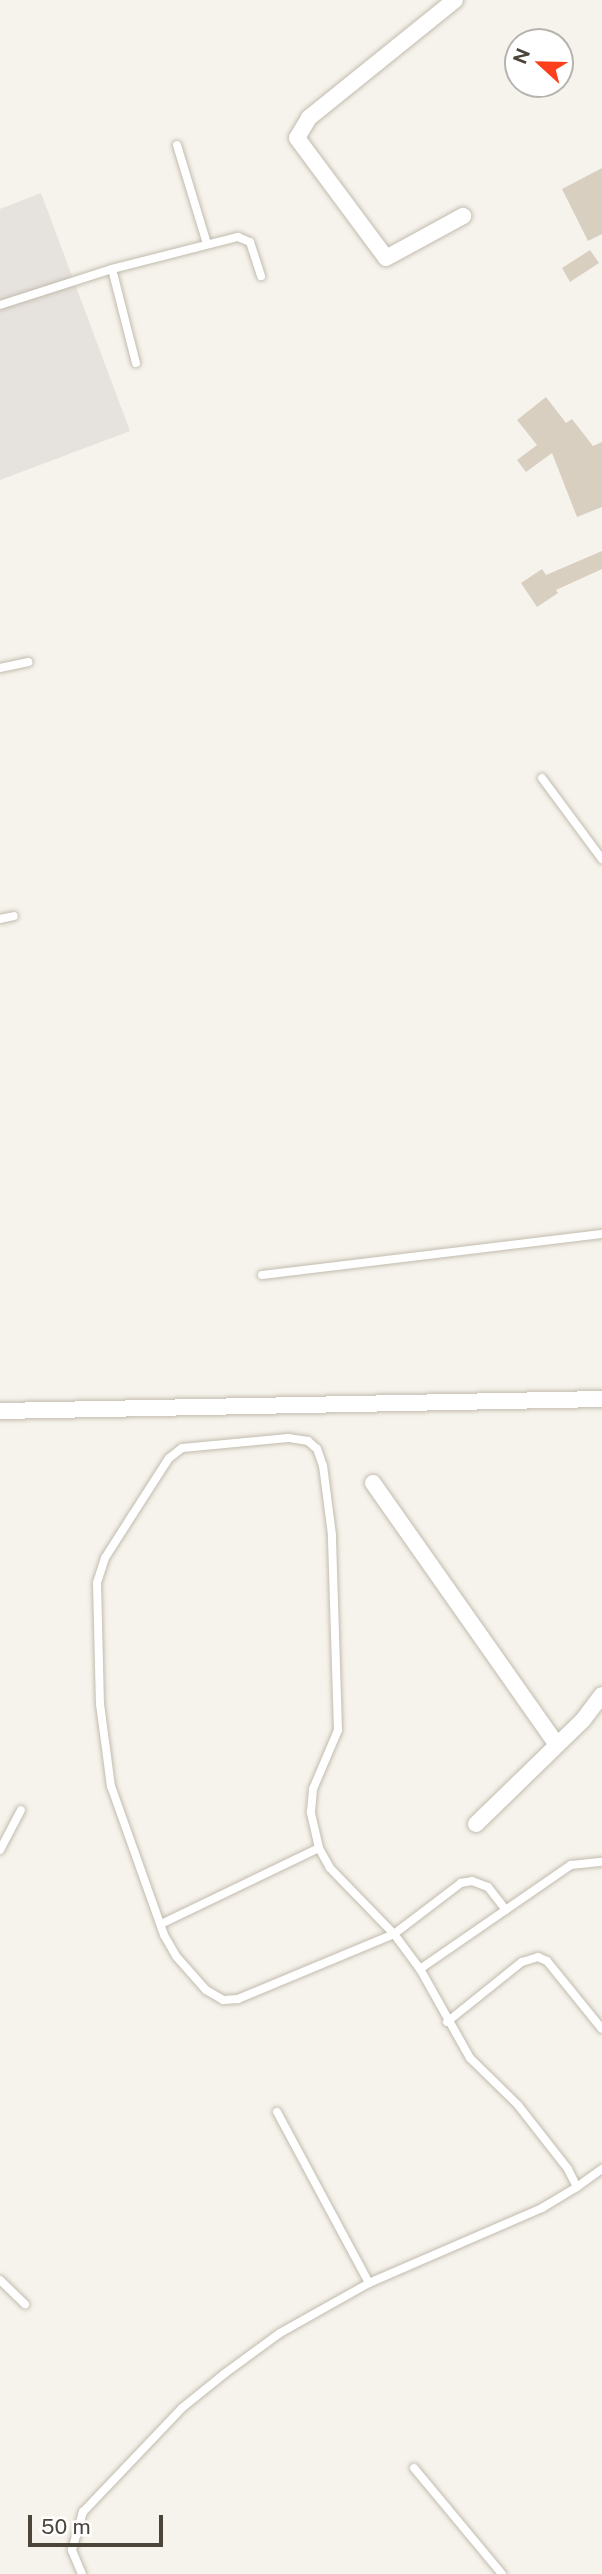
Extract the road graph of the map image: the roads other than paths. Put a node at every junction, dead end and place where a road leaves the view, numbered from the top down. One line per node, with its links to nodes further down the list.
1 (455, 0): 3 (street)
2 (177, 145): 4 (lane)
3 (463, 216)
4 (207, 244): 5 (lane); 6 (lane)
5 (112, 269): 7 (lane); 8 (lane)
6 (261, 275)
7 (0, 305)
8 (136, 363)
9 (27, 662): 10 (lane)
10 (0, 668)
11 (542, 778): 12 (lane)
12 (602, 859)
13 (14, 916): 14 (lane)
14 (0, 919)
15 (602, 1234): 16 (lane)
16 (262, 1275)
17 (602, 1399): 18 (street)
18 (0, 1411)
19 (373, 1483): 21 (street)
20 (602, 1695): 21 (street)
21 (557, 1745): 23 (street)
22 (21, 1810): 25 (lane)
23 (476, 1824)
24 (318, 1848): 28 (lane); 28 (lane); 29 (lane)
25 (0, 1850)
26 (602, 1862): 27 (lane)
27 (506, 1910): 29 (lane); 30 (lane)
28 (161, 1924): 29 (lane)
29 (394, 1934): 30 (lane)
30 (420, 1969): 31 (lane)
31 (447, 2022): 32 (lane); 35 (lane)
32 (602, 2029)
33 (277, 2112): 37 (lane)
34 (602, 2169): 35 (lane)
35 (577, 2187): 37 (lane)
36 (0, 2280): 38 (lane)
37 (369, 2283): 40 (lane)
38 (25, 2304)
39 (414, 2468): 41 (lane)
40 (82, 2574)
41 (502, 2574)

